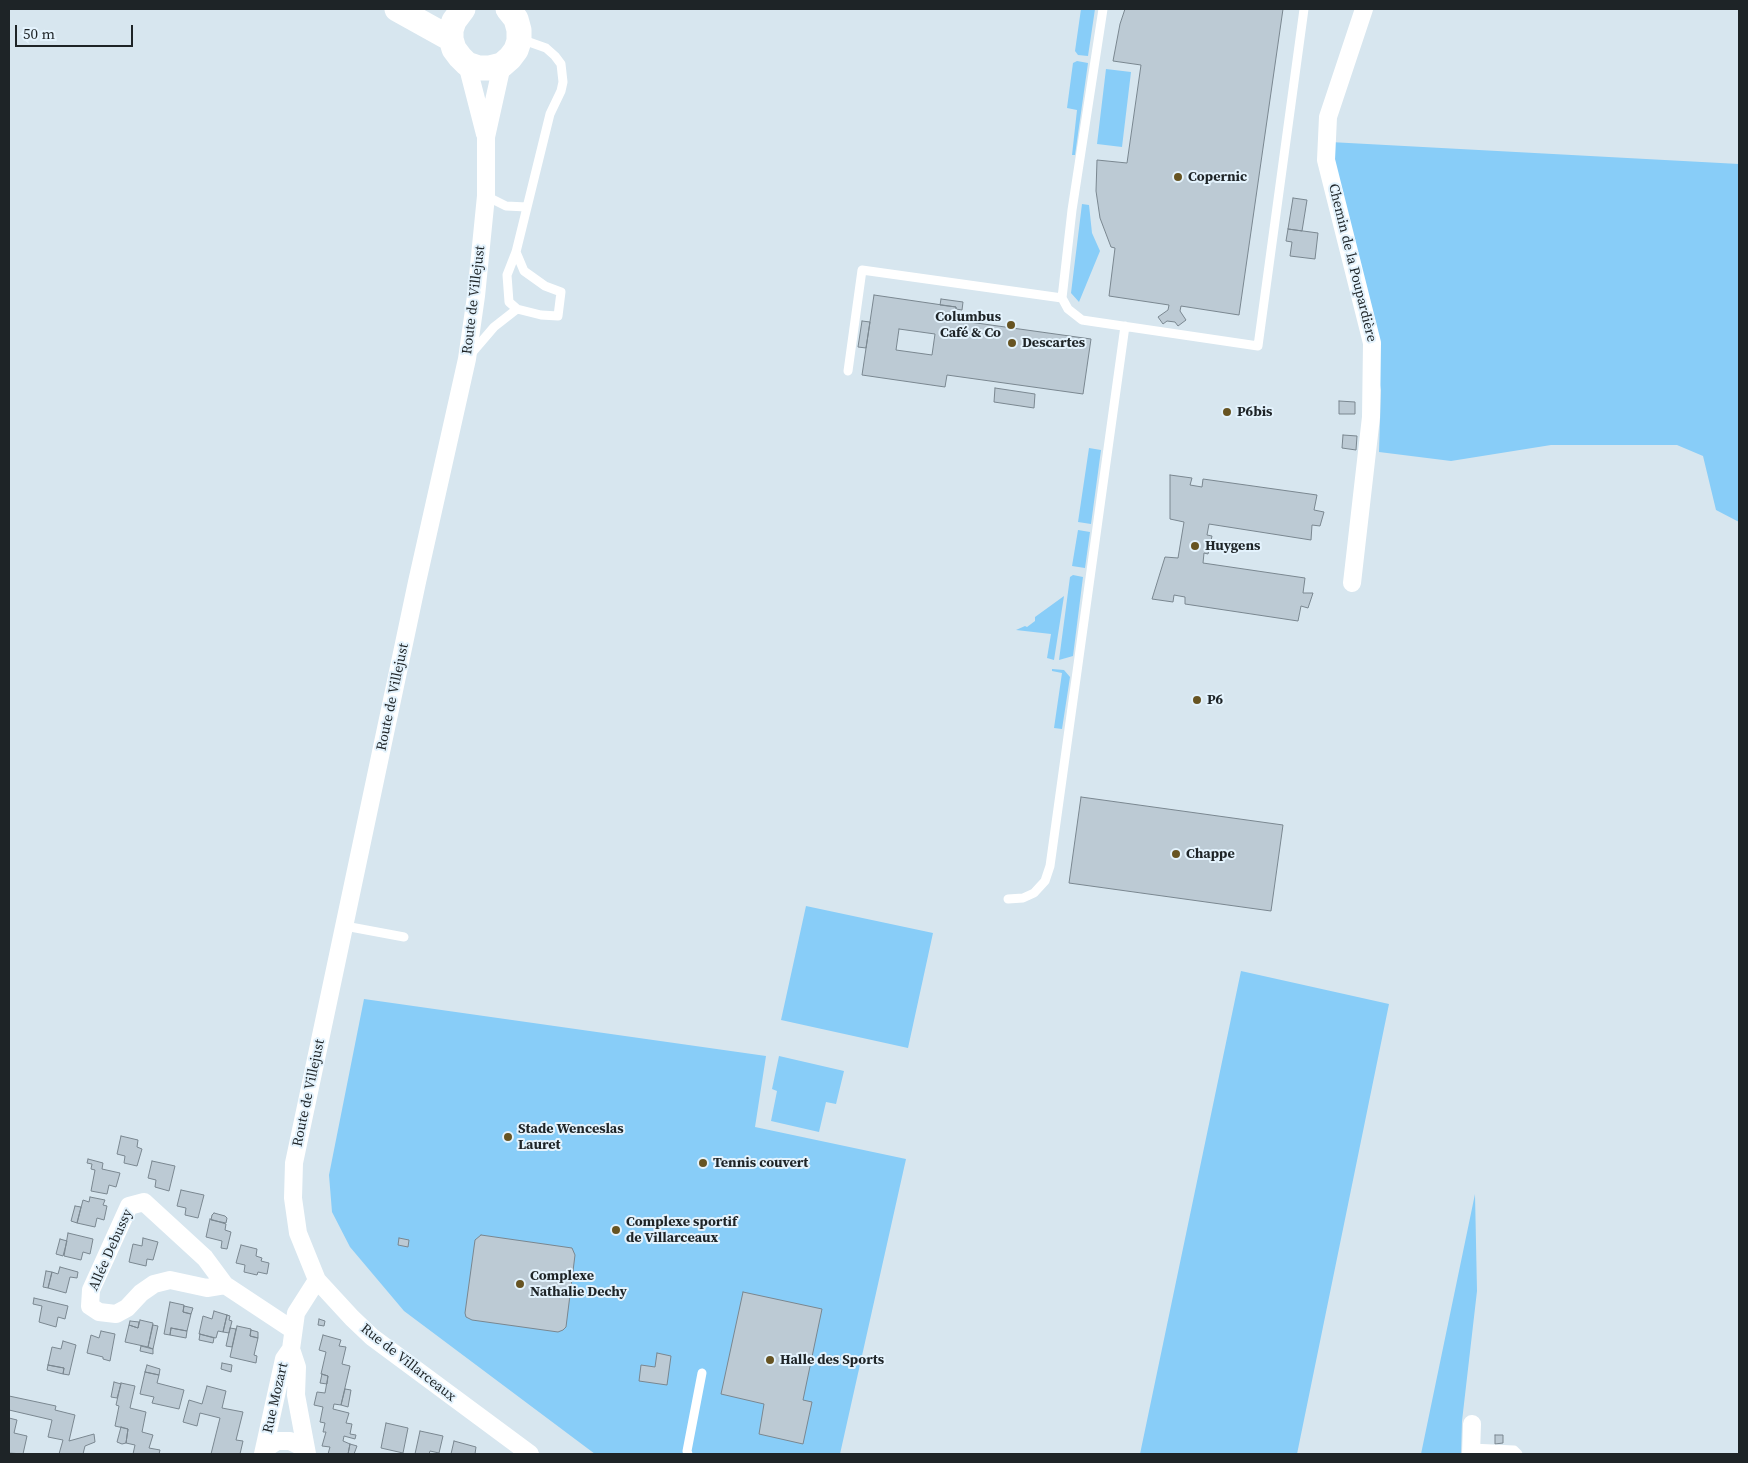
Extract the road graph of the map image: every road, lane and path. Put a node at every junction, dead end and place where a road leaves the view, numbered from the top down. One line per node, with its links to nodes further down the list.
1 (397, 9): 8 (street)
2 (418, 9): 7 (street)
3 (508, 9): 9 (street)
4 (1103, 9): 16 (lane)
5 (1304, 9): 18 (lane)
6 (1364, 9): 21 (street, Chemin de la Poupardière)
7 (461, 11): 8 (street)
8 (451, 39): 10 (street)
9 (519, 41): 11 (street); 14 (lane)
10 (468, 64): 11 (street); 12 (street, Route de Villejust)
11 (502, 65): 12 (street, Route de Villejust)
12 (486, 137): 13 (street, Route de Villejust)
13 (486, 196): 14 (lane); 19 (street, Route de Villejust)
14 (527, 207): 15 (lane)
15 (516, 252): 17 (lane); 17 (lane)
16 (1062, 298): 18 (lane); 20 (lane)
17 (517, 310): 19 (lane)
18 (1125, 326): 22 (lane)
19 (467, 359): 23 (street, Route de Villejust)
20 (848, 371)
21 (1352, 583)
22 (1008, 899)
23 (344, 926): 24 (lane); 25 (street, Route de Villejust)
24 (404, 937)
25 (306, 1253): 26 (street, Rue de Villarceaux)
26 (317, 1280): 28 (street, Rue Mozart); 35 (street, Rue de Villarceaux)
27 (225, 1285): 27 (street, Allée Debussy); 28 (street, Allée Debussy)
28 (293, 1330): 29 (street, Rue Mozart)
29 (291, 1349): 32 (street, Rue Mozart); 34 (street, Rue Mozart)
30 (702, 1373): 36 (lane)
31 (1472, 1424): 33 (street)
32 (307, 1451): 34 (street, Rue Mozart)
33 (1471, 1451): 37 (lane)
34 (264, 1452)
35 (530, 1454)
36 (688, 1454)
37 (1518, 1454)

